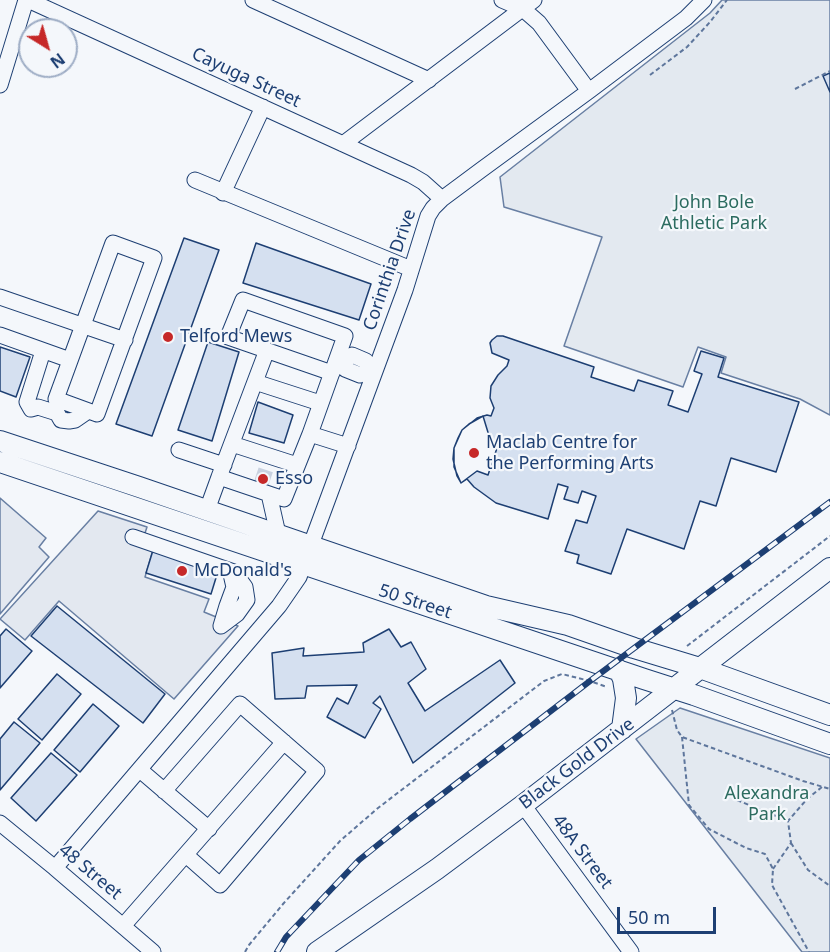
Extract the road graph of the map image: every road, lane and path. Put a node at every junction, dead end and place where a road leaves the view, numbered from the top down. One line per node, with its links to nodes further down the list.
1 (27, 0): 10 (street); 13 (street, Cayuga Street)
2 (253, 0): 9 (street)
3 (502, 0): 6 (street)
4 (704, 0): 12 (street, Corinthia Drive)
5 (727, 0): 8 (path)
6 (528, 4): 9 (street); 12 (street)
7 (830, 71): 11 (path)
8 (650, 75)
9 (429, 80): 14 (street)
10 (0, 85)
11 (795, 89)
12 (590, 92): 17 (street, Corinthia Drive)
13 (263, 107): 14 (street, Cayuga Street); 16 (street)
14 (343, 144): 17 (street, Cayuga Street)
15 (195, 180): 16 (street)
16 (223, 193): 18 (street)
17 (442, 200): 18 (street, Corinthia Drive)
18 (411, 269): 27 (street, Corinthia Drive)
19 (0, 297): 20 (street)
20 (83, 325): 22 (street); 22 (street); 25 (street)
21 (0, 335): 24 (street)
22 (125, 340): 30 (street)
23 (267, 350): 26 (street); 26 (street); 28 (street)
24 (43, 351): 25 (street); 30 (street)
25 (70, 360): 30 (street)
26 (337, 365): 27 (street); 29 (street)
27 (372, 371): 34 (street, Corinthia Drive)
28 (255, 382): 29 (street); 33 (street)
29 (320, 403): 31 (street)
30 (88, 411)
31 (310, 434): 34 (street); 37 (street)
32 (0, 441): 40 (main road, 50 Street)
33 (232, 444): 37 (street); 38 (street)
34 (348, 446): 44 (street, Corinthia Drive)
35 (179, 450): 38 (street)
36 (0, 462): 45 (main road, 50 Street)
37 (297, 465): 39 (street)
38 (221, 471): 39 (street); 40 (street)
39 (263, 489): 41 (street)
40 (207, 510): 41 (main road, 50 Street)
41 (278, 534): 44 (main road, 50 Street)
42 (133, 537): 47 (street)
43 (830, 537): 49 (path)
44 (311, 546): 45 (street, Corinthia Drive); 49 (main road, 50 Street)
45 (303, 565): 51 (main road, 50 Street); 61 (street, Corinthia Drive)
46 (830, 568): 48 (main road, Black Gold Drive)
47 (221, 626)
48 (745, 634): 50 (main road, Black Gold Drive); 52 (main road)
49 (669, 659): 50 (main road, 50 Street)
50 (700, 668): 52 (main road, 50 Street); 53 (main road, Black Gold Drive)
51 (619, 670): 53 (main road, 50 Street); 54 (main road)
52 (750, 686): 56 (main road, 50 Street)
53 (675, 688): 57 (main road, Black Gold Drive); 60 (main road, 50 Street)
54 (625, 689): 57 (main road); 78 (path)
55 (672, 710): 58 (path)
56 (830, 715)
57 (622, 729): 66 (main road, Black Gold Drive)
58 (682, 737): 62 (path); 73 (path)
59 (284, 742): 64 (street); 69 (street); 71 (street)
60 (830, 744)
61 (140, 770): 64 (street); 72 (street, Corinthia Drive)
62 (822, 787): 63 (path); 67 (path)
63 (830, 789)
64 (164, 790): 69 (street)
65 (737, 800): 67 (path)
66 (523, 805): 76 (main road, Black Gold Drive); 79 (street, 48A Street)
67 (788, 821): 70 (path)
68 (0, 823): 72 (street, 48 Street)
69 (209, 829): 71 (street)
70 (791, 843): 73 (path); 74 (path)
71 (186, 855): 75 (street)
72 (55, 868): 75 (street, 48 Street)
73 (773, 869): 80 (path)
74 (830, 886)
75 (123, 926): 77 (street, 48 Street)
76 (319, 951)
77 (153, 952)
78 (245, 952)
79 (631, 952)
80 (809, 952)

